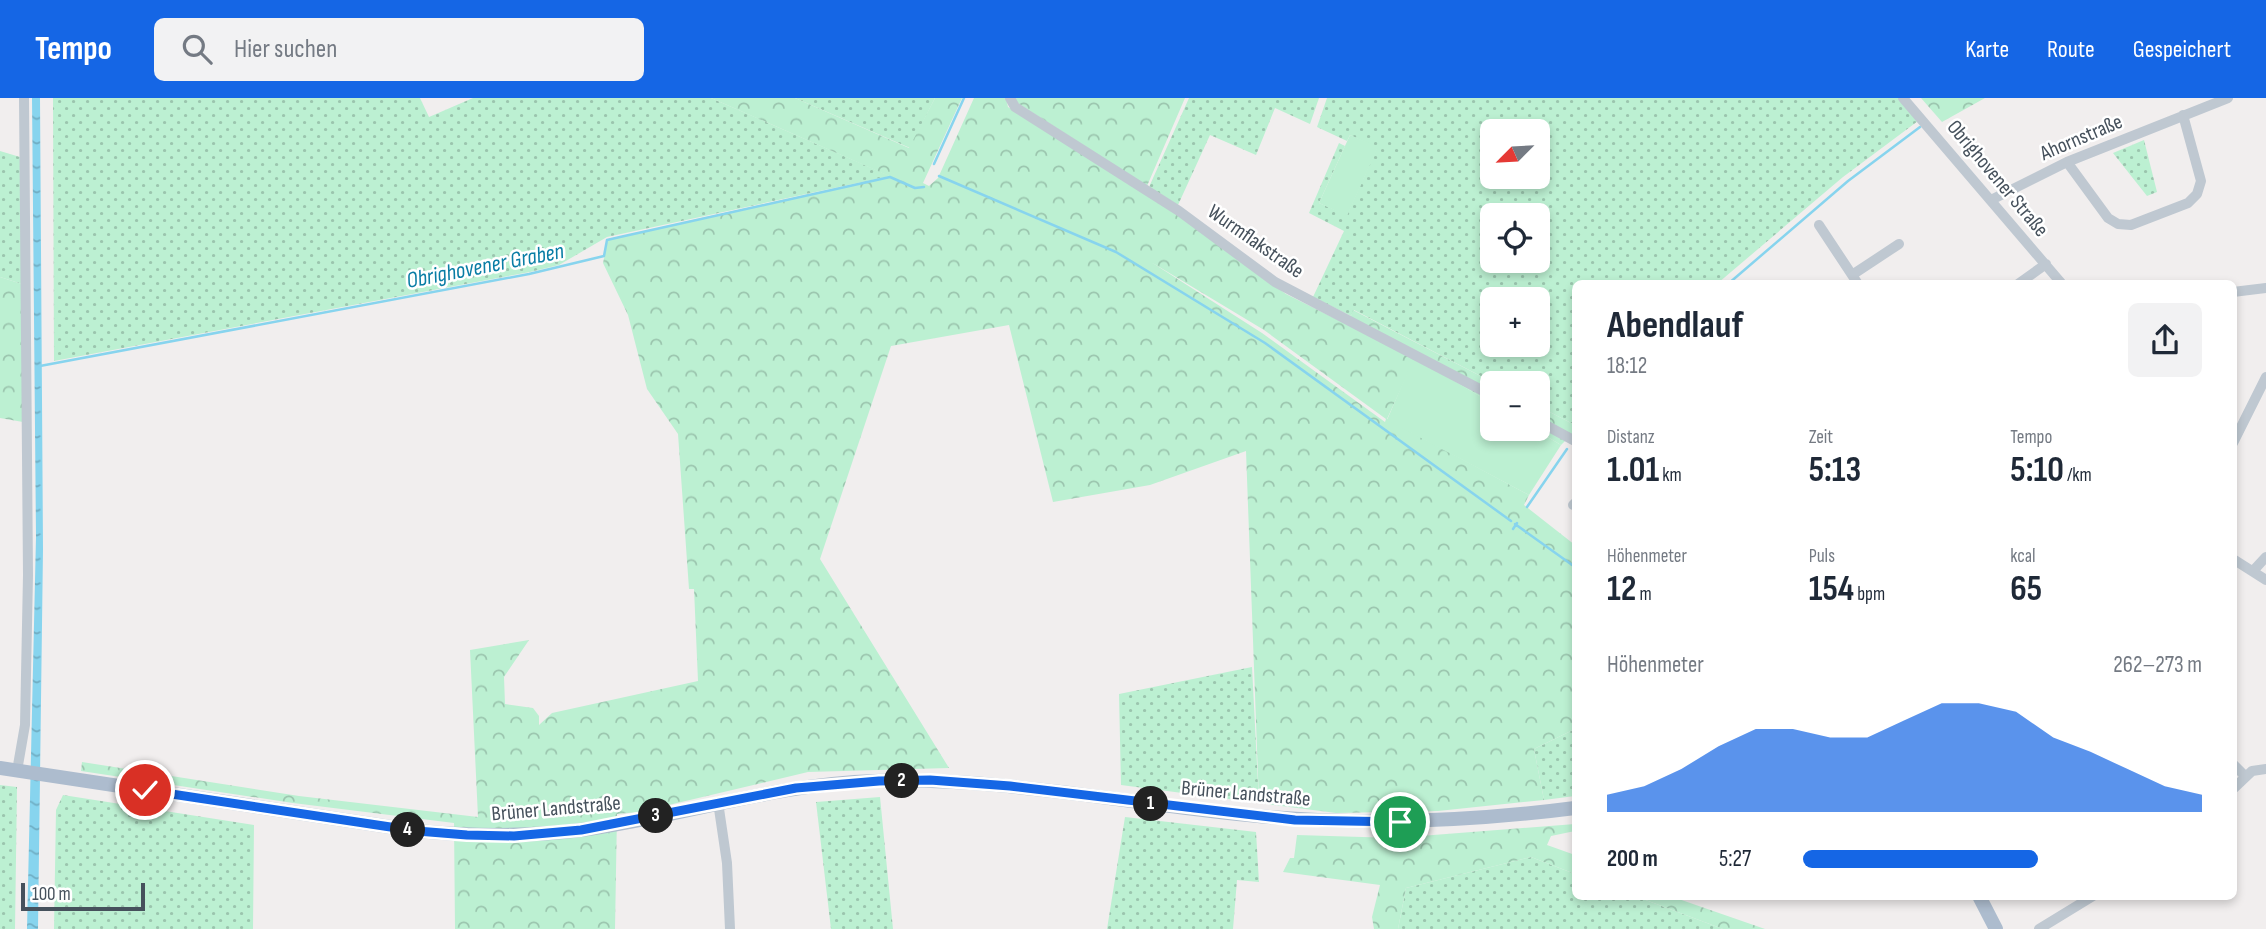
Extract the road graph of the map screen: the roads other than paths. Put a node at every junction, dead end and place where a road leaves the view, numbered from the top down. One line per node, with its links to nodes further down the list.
1 (24, 98): 28 (street)
2 (1010, 98): 17 (street, Wurmflakstraße)
3 (1903, 98): 7 (street, Obrighovener Straße)
4 (2228, 98): 5 (street, Ahornstraße)
5 (2183, 115): 6 (street, Ahornstraße); 6 (street)
6 (2067, 162): 7 (street, Ahornstraße)
7 (1991, 200): 10 (street, Obrighovener Straße)
8 (1819, 225): 11 (street)
9 (1899, 244): 11 (street)
10 (2046, 264): 12 (street); 13 (street, Obrighovener Straße)
11 (1855, 279)
12 (2024, 280)
13 (2059, 280)
14 (2266, 288): 15 (street)
15 (2237, 292)
16 (2266, 377): 19 (street)
17 (1480, 389)
18 (1550, 427): 20 (street)
19 (2237, 435)
20 (1572, 439)
21 (2266, 557): 23 (street)
22 (2237, 561): 23 (street)
23 (2253, 571): 24 (street)
24 (2266, 580)
25 (0, 768): 28 (main road, Brüner Landstraße)
26 (2237, 768): 29 (street)
27 (2266, 769): 29 (street)
28 (20, 771): 31 (main road, Brüner Landstraße)
29 (2245, 776): 30 (street)
30 (2237, 785)
31 (718, 802): 32 (main road, Brüner Landstraße); 35 (street)
32 (1572, 808)
33 (1981, 900): 36 (main road)
34 (2086, 900): 37 (street)
35 (730, 929)
36 (1997, 929)
37 (2040, 929)

